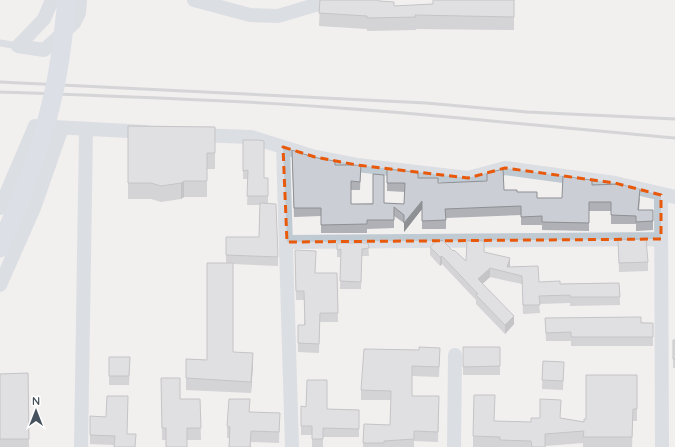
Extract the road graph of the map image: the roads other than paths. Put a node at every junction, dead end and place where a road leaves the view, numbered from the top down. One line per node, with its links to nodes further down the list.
1 (52, 0): 7 (street)
2 (67, 0): 17 (street, bridge)
3 (80, 0): 7 (street)
4 (194, 0): 5 (street)
5 (332, 0)
6 (0, 43): 7 (lane)
7 (18, 46)
8 (62, 128): 9 (street); 14 (street); 18 (street)
9 (86, 130): 10 (street); 20 (street)
10 (157, 133)
11 (180, 134): 12 (street)
12 (283, 147): 13 (street); 16 (street)
13 (668, 196): 15 (street)
14 (0, 208)
15 (661, 239): 16 (street); 23 (street)
16 (286, 242): 21 (street)
17 (0, 248)
18 (0, 285)
19 (455, 355): 22 (street)
20 (81, 447)
21 (292, 447)
22 (454, 447)
23 (662, 447)

